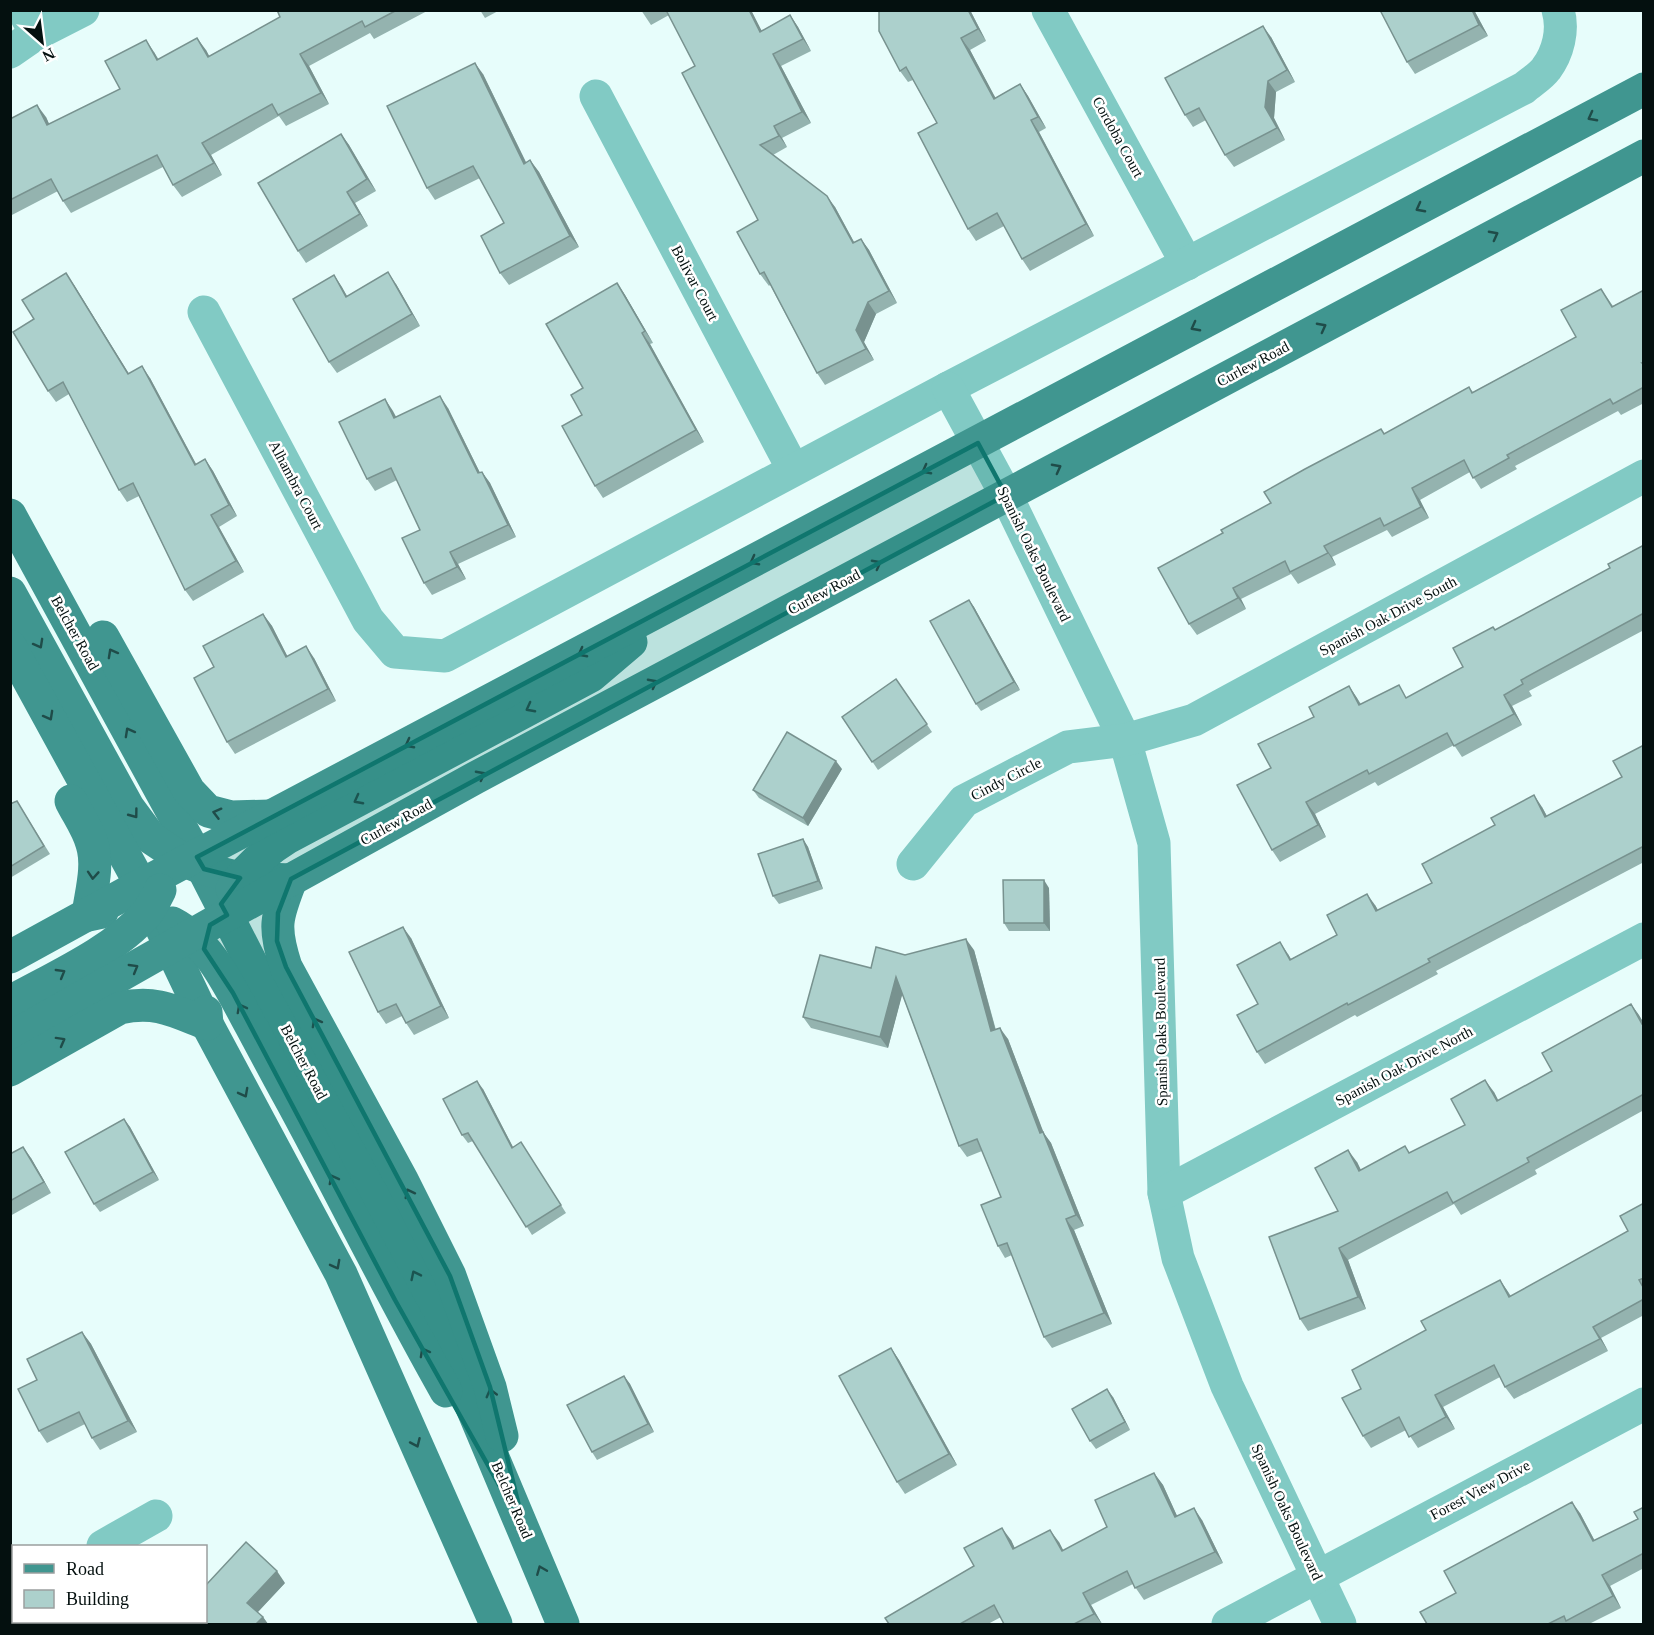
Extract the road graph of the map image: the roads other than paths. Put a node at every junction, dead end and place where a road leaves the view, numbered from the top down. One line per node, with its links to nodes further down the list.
1 (83, 10): 4 (street)
2 (1048, 10): 8 (street, Cordoba Court)
3 (1558, 10): 8 (street)
4 (20, 33)
5 (1644, 89): 11 (main road, one-way to 11)
6 (596, 96): 12 (street, Bolivar Court)
7 (1644, 156): 15 (main road, Curlew Road, one-way to 7)
8 (1187, 264): 10 (street)
9 (204, 312): 12 (street, Alhambra Court)
10 (948, 388): 11 (street, Spanish Oaks Boulevard); 12 (street)
11 (978, 443): 15 (street, Spanish Oaks Boulevard); 18 (main road, one-way to 18)
12 (793, 470)
13 (1644, 476): 21 (street, Spanish Oak Drive South)
14 (10, 492): 22 (main road, one-way to 14)
15 (1006, 495): 21 (street, Spanish Oaks Boulevard); 24 (main road, Curlew Road, one-way to 15)
16 (10, 515): 25 (main road, Belcher Road, one-way to 16)
17 (10, 593): 25 (main road, one-way to 25)
18 (679, 601): 22 (main road, one-way to 22); 27 (main road, one-way to 27)
19 (10, 646): 25 (main road, Belcher Road, one-way to 25)
20 (10, 691): 26 (main road, one-way to 26)
21 (1125, 740): 23 (street, Cindy Circle); 34 (street, Spanish Oaks Boulevard)
22 (275, 816): 25 (main road)
23 (913, 864)
24 (291, 880): 27 (main road, Curlew Road); 37 (main road, one-way to 24)
25 (169, 881): 26 (main road); 27 (main road, Belcher Road); 27 (main road, Belcher Road); 30 (main road, one-way to 25)
26 (88, 915): 29 (main road)
27 (209, 922): 31 (main road, Belcher Road); 32 (main road, Curlew Road, one-way to 27); 37 (main road, Belcher Road, one-way to 27)
28 (1644, 939): 34 (street, Spanish Oak Drive North)
29 (10, 957)
30 (10, 1002)
31 (207, 1024): 33 (main road, one-way to 31); 40 (main road, Belcher Road, one-way to 40)
32 (10, 1038)
33 (10, 1070)
34 (1164, 1193): 39 (street, Spanish Oaks Boulevard)
35 (1644, 1404): 39 (street, Forest View Drive)
36 (156, 1516): 38 (street)
37 (525, 1531): 41 (main road, Belcher Road, one-way to 37)
38 (105, 1545)
39 (1317, 1576): 42 (street, Forest View Drive); 43 (street, Spanish Oaks Boulevard)
40 (496, 1624)
41 (563, 1624)
42 (1228, 1624)
43 (1340, 1624)

